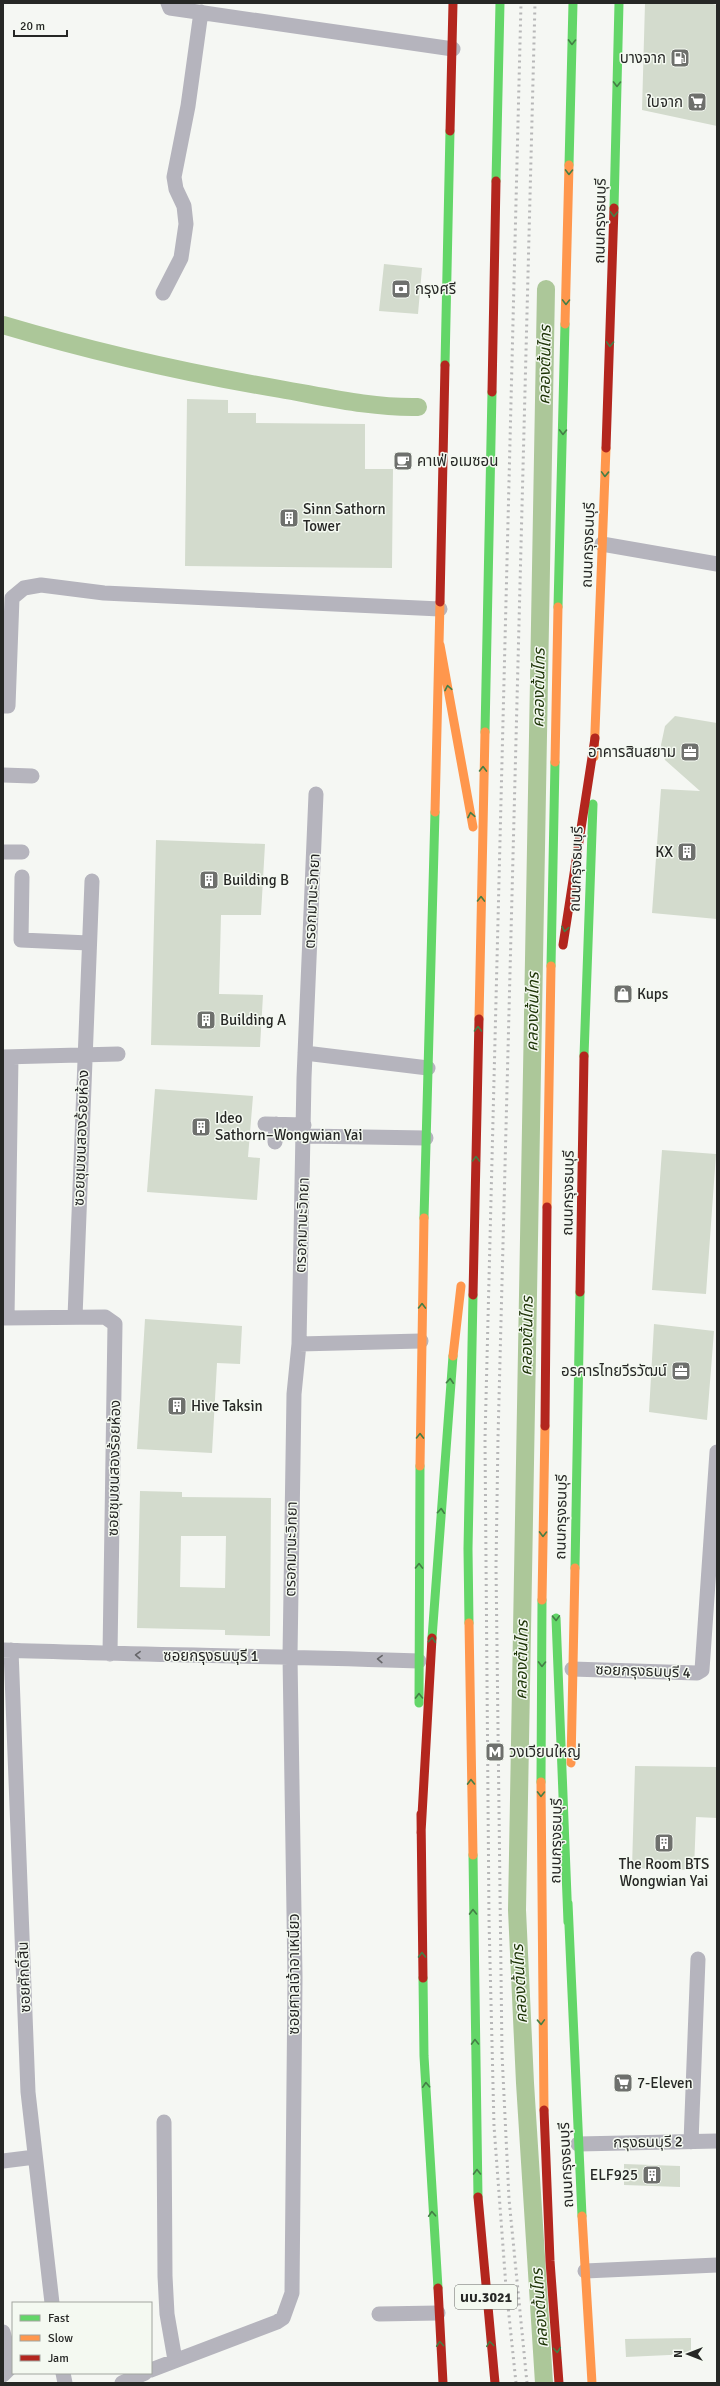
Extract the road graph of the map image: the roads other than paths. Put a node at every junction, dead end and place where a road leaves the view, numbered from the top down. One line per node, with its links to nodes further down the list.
1 (168, 3): 6 (street)
2 (453, 3): 7 (main road)
3 (500, 3): 20 (main road, one-way to 3)
4 (573, 3): 24 (main road, ถนนกรุงธนบุรี, one-way to 24)
5 (618, 3): 9 (main road, ถนนกรุงธนบุรี, one-way to 9)
6 (201, 12): 7 (street); 8 (street)
7 (453, 49): 11 (main road)
8 (163, 293)
9 (602, 544): 10 (street); 14 (main road, ถนนกรุงธนบุรี)
10 (717, 564)
11 (440, 609): 12 (main road); 13 (street)
12 (440, 645): 20 (main road, one-way to 12); 29 (main road)
13 (3, 706)
14 (595, 738): 24 (main road, one-way to 24); 47 (main road, ถนนกรุงธนบุรี)
15 (3, 775): 16 (street)
16 (32, 776)
17 (316, 794): 25 (street, ตรอกมานะวิทยา)
18 (3, 852): 19 (street)
19 (22, 852)
20 (481, 867): 33 (main road, one-way to 20)
21 (22, 877): 23 (street)
22 (92, 880): 23 (street, ซอยชุมชนสองร้อยห้อง)
23 (89, 943): 27 (street, ซอยชุมชนสองร้อยห้อง)
24 (549, 1035): 38 (main road, ถนนกรุงธนบุรี)
25 (305, 1053): 29 (street); 30 (street, ตรอกมานะวิทยา)
26 (118, 1054): 27 (street, ซอยชุมชนสองร้อยห้อง)
27 (84, 1055): 28 (street, ซอยชุมชนสองร้อยห้อง); 34 (street, ซอยชุมชนสองร้อยห้อง)
28 (7, 1057): 35 (street, ซอยชุมชนสองร้อยห้อง)
29 (428, 1068): 31 (main road)
30 (304, 1130): 31 (street); 32 (street); 37 (street, ตรอกมานะวิทยา)
31 (426, 1138): 36 (main road, one-way to 31)
32 (275, 1142)
33 (475, 1198): 48 (main road, one-way to 33); 69 (main road, นบ.3021, one-way to 33)
34 (75, 1317): 35 (street, ซอยชุมชนสองร้อยห้อง); 44 (street, ซอยชุมชนสองร้อยห้อง)
35 (5, 1318)
36 (421, 1341): 37 (street); 46 (main road, one-way to 36)
37 (299, 1344): 45 (street, ตรอกมานะวิทยา)
38 (544, 1439): 40 (main road); 70 (main road, ถนนกรุงธนบุรี, one-way to 70)
39 (717, 1452): 41 (street)
40 (553, 1543)
41 (713, 1563): 47 (street, ซอยกรุงธนบุรี 4)
42 (556, 1606): 49 (main road, one-way to 49)
43 (7, 1650): 44 (street, ซอยกรุงธนบุรี 1); 55 (street, ซอยศักดิ์สิน)
44 (110, 1654): 45 (street, ซอยกรุงธนบุรี 1, one-way to 44)
45 (290, 1656): 46 (street, ซอยกรุงธนบุรี 1, one-way to 45); 63 (street, ซอยศาลเจ้าอาเหนียว)
46 (419, 1661): 48 (main road, one-way to 46)
47 (572, 1669): 49 (main road, ถนนกรุงธนบุรี)
48 (422, 1833): 60 (main road, one-way to 48)
49 (568, 1922): 54 (main road, ถนนกรุงธนบุรี)
50 (698, 1959): 53 (street)
51 (164, 2122): 63 (street)
52 (717, 2141): 53 (street, กรุงธนบุรี 2)
53 (692, 2142): 54 (street, กรุงธนบุรี 2)
54 (578, 2144): 58 (main road, ถนนกรุงธนบุรี)
55 (35, 2157): 56 (street); 59 (street, ซอยศักดิ์สิน)
56 (3, 2161)
57 (717, 2265): 58 (street)
58 (585, 2270): 71 (main road, ถนนกรุงธนบุรี)
59 (52, 2302)
60 (438, 2313): 61 (street); 68 (main road, one-way to 60)
61 (379, 2314)
62 (3, 2332): 66 (street)
63 (175, 2360): 64 (street, ซอยศาลเจ้าอาเหนียว)
64 (152, 2370)
65 (143, 2374): 67 (street)
66 (3, 2375)
67 (122, 2383)
68 (443, 2383)
69 (495, 2383)
70 (559, 2383)
71 (592, 2383)

